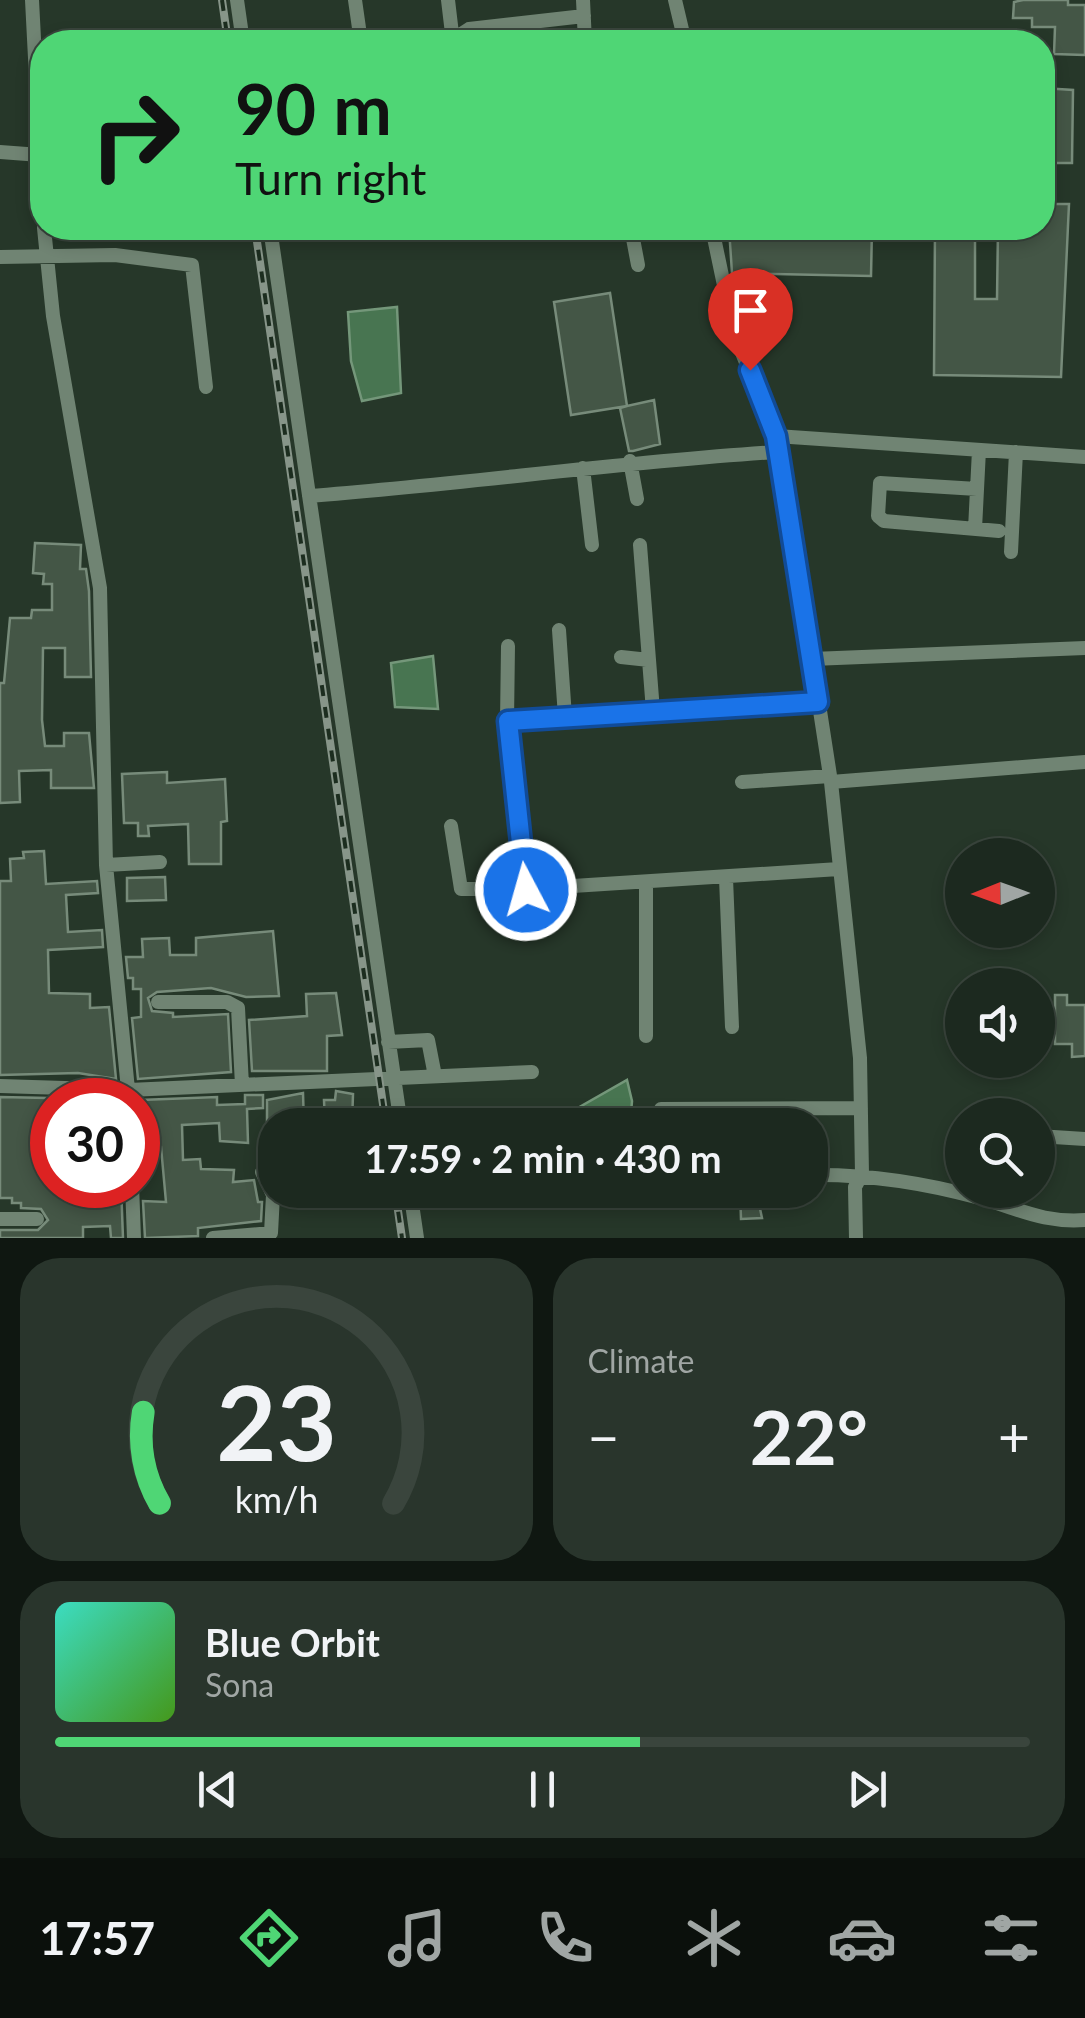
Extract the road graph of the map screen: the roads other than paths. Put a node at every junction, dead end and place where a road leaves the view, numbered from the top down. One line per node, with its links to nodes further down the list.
1 (32, 0): 9 (street)
2 (236, 0): 10 (street)
3 (355, 0): 11 (street)
4 (448, 0): 12 (street)
5 (583, 0): 7 (street)
6 (676, 0): 16 (street)
7 (584, 16): 8 (street); 15 (street)
8 (534, 22): 13 (street); 14 (street)
9 (34, 30)
10 (241, 30)
11 (359, 30)
12 (451, 30)
13 (468, 30)
14 (535, 30)
15 (585, 30)
16 (682, 30)
17 (0, 152): 18 (street)
18 (30, 154)
19 (44, 240): 24 (street)
20 (272, 240): 34 (street)
21 (633, 240): 25 (street)
22 (714, 240): 27 (street)
23 (0, 256): 24 (street)
24 (45, 256): 26 (street); 56 (street)
25 (638, 265)
26 (206, 386)
27 (776, 444): 28 (street); 31 (street); 45 (street)
28 (979, 450): 29 (street); 33 (street)
29 (1016, 452): 30 (street); 40 (street)
30 (1085, 457)
31 (630, 461): 32 (street); 35 (street)
32 (583, 468): 34 (street); 38 (street)
33 (977, 489): 36 (street); 36 (street)
34 (309, 496): 64 (street)
35 (637, 499)
36 (976, 529): 37 (street)
37 (998, 531)
38 (592, 545)
39 (640, 545): 46 (street)
40 (1012, 552)
41 (560, 630): 49 (street)
42 (508, 646): 50 (street)
43 (1085, 648): 45 (street)
44 (621, 657): 46 (street)
45 (812, 659): 47 (street)
46 (649, 660): 48 (street)
47 (818, 702): 48 (street); 52 (street)
48 (654, 711): 49 (street)
49 (565, 717): 50 (street)
50 (508, 721): 60 (street)
51 (1085, 762): 52 (street)
52 (830, 779): 53 (street); 57 (street)
53 (742, 782)
54 (451, 826): 60 (street)
55 (160, 862): 56 (street)
56 (106, 865): 67 (street)
57 (840, 868): 58 (street); 75 (street)
58 (726, 878): 59 (street); 62 (street)
59 (646, 882): 60 (street); 63 (street)
60 (526, 890)
61 (158, 1002): 69 (street)
62 (732, 1027)
63 (646, 1036)
64 (388, 1042): 66 (street); 68 (street)
65 (532, 1072): 66 (street)
66 (435, 1076): 68 (street)
67 (127, 1078)
68 (394, 1078): 69 (street); 73 (street)
69 (242, 1085): 72 (street)
70 (0, 1086): 71 (street)
71 (30, 1088)
72 (160, 1092)
73 (398, 1108)
74 (828, 1108): 75 (street)
75 (861, 1108): 78 (street)
76 (1055, 1137): 77 (street)
77 (1085, 1139)
78 (862, 1174): 79 (street); 85 (street); 89 (street)
79 (828, 1175)
80 (133, 1208): 86 (street)
81 (273, 1208): 87 (street)
82 (413, 1208): 88 (street)
83 (0, 1219): 84 (street)
84 (37, 1219)
85 (1085, 1220)
86 (134, 1238)
87 (213, 1238)
88 (417, 1238)
89 (856, 1238)

